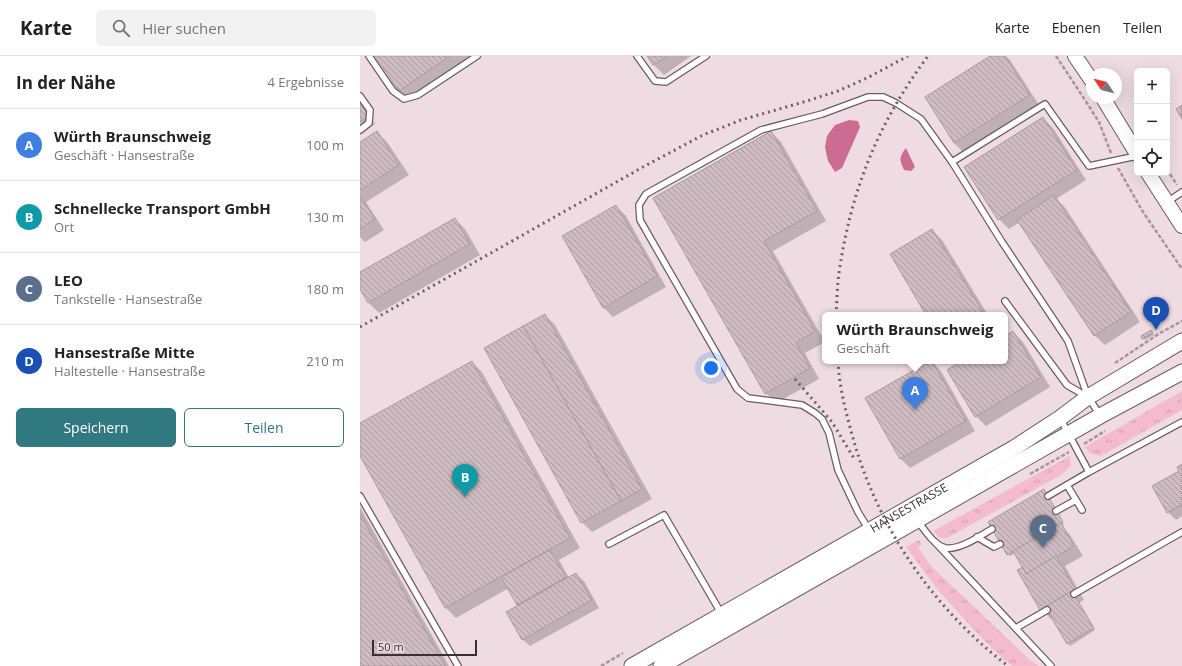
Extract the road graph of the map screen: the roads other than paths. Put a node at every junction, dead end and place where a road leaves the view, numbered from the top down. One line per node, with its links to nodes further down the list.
1 (369, 56): 2 (lane)
2 (477, 56)
3 (637, 56): 4 (lane)
4 (706, 56)
5 (1075, 56): 6 (street)
6 (1086, 73)
7 (360, 96): 9 (lane)
8 (1107, 104): 10 (street)
9 (360, 130)
10 (1134, 150)
11 (1134, 156): 12 (lane)
12 (952, 162): 20 (lane); 35 (lane)
13 (1150, 176): 15 (street)
14 (1182, 192): 15 (lane)
15 (1166, 202): 16 (street)
16 (1182, 226)
17 (1005, 301): 20 (lane)
18 (1182, 341): 20 (main road, HANSESTRASSE)
19 (1182, 372): 21 (main road, HANSESTRASSE)
20 (1088, 397): 21 (lane); 22 (main road, HANSESTRASSE)
21 (1100, 416): 24 (main road, HANSESTRASSE)
22 (1060, 418): 24 (lane); 35 (main road, HANSESTRASSE)
23 (1182, 422): 25 (lane)
24 (1069, 433): 25 (lane); 32 (main road, HANSESTRASSE)
25 (1089, 472): 26 (lane)
26 (1067, 485): 28 (lane); 29 (lane)
27 (360, 496): 44 (lane)
28 (1048, 496)
29 (1076, 500): 30 (lane); 31 (lane)
30 (1082, 510)
31 (1056, 511)
32 (917, 520): 35 (main road, HANSESTRASSE); 37 (lane)
33 (992, 529): 36 (lane)
34 (1182, 532): 40 (lane)
35 (873, 537): 42 (main road, HANSESTRASSE)
36 (977, 537): 37 (lane); 39 (lane)
37 (935, 542): 43 (lane)
38 (608, 544): 42 (lane)
39 (1000, 544)
40 (1074, 594)
41 (1047, 610): 43 (lane)
42 (726, 621): 45 (main road, HANSESTRASSE); 46 (main road, HANSESTRASSE)
43 (1016, 628): 47 (lane)
44 (458, 666)
45 (632, 666)
46 (661, 666)
47 (1051, 666)

